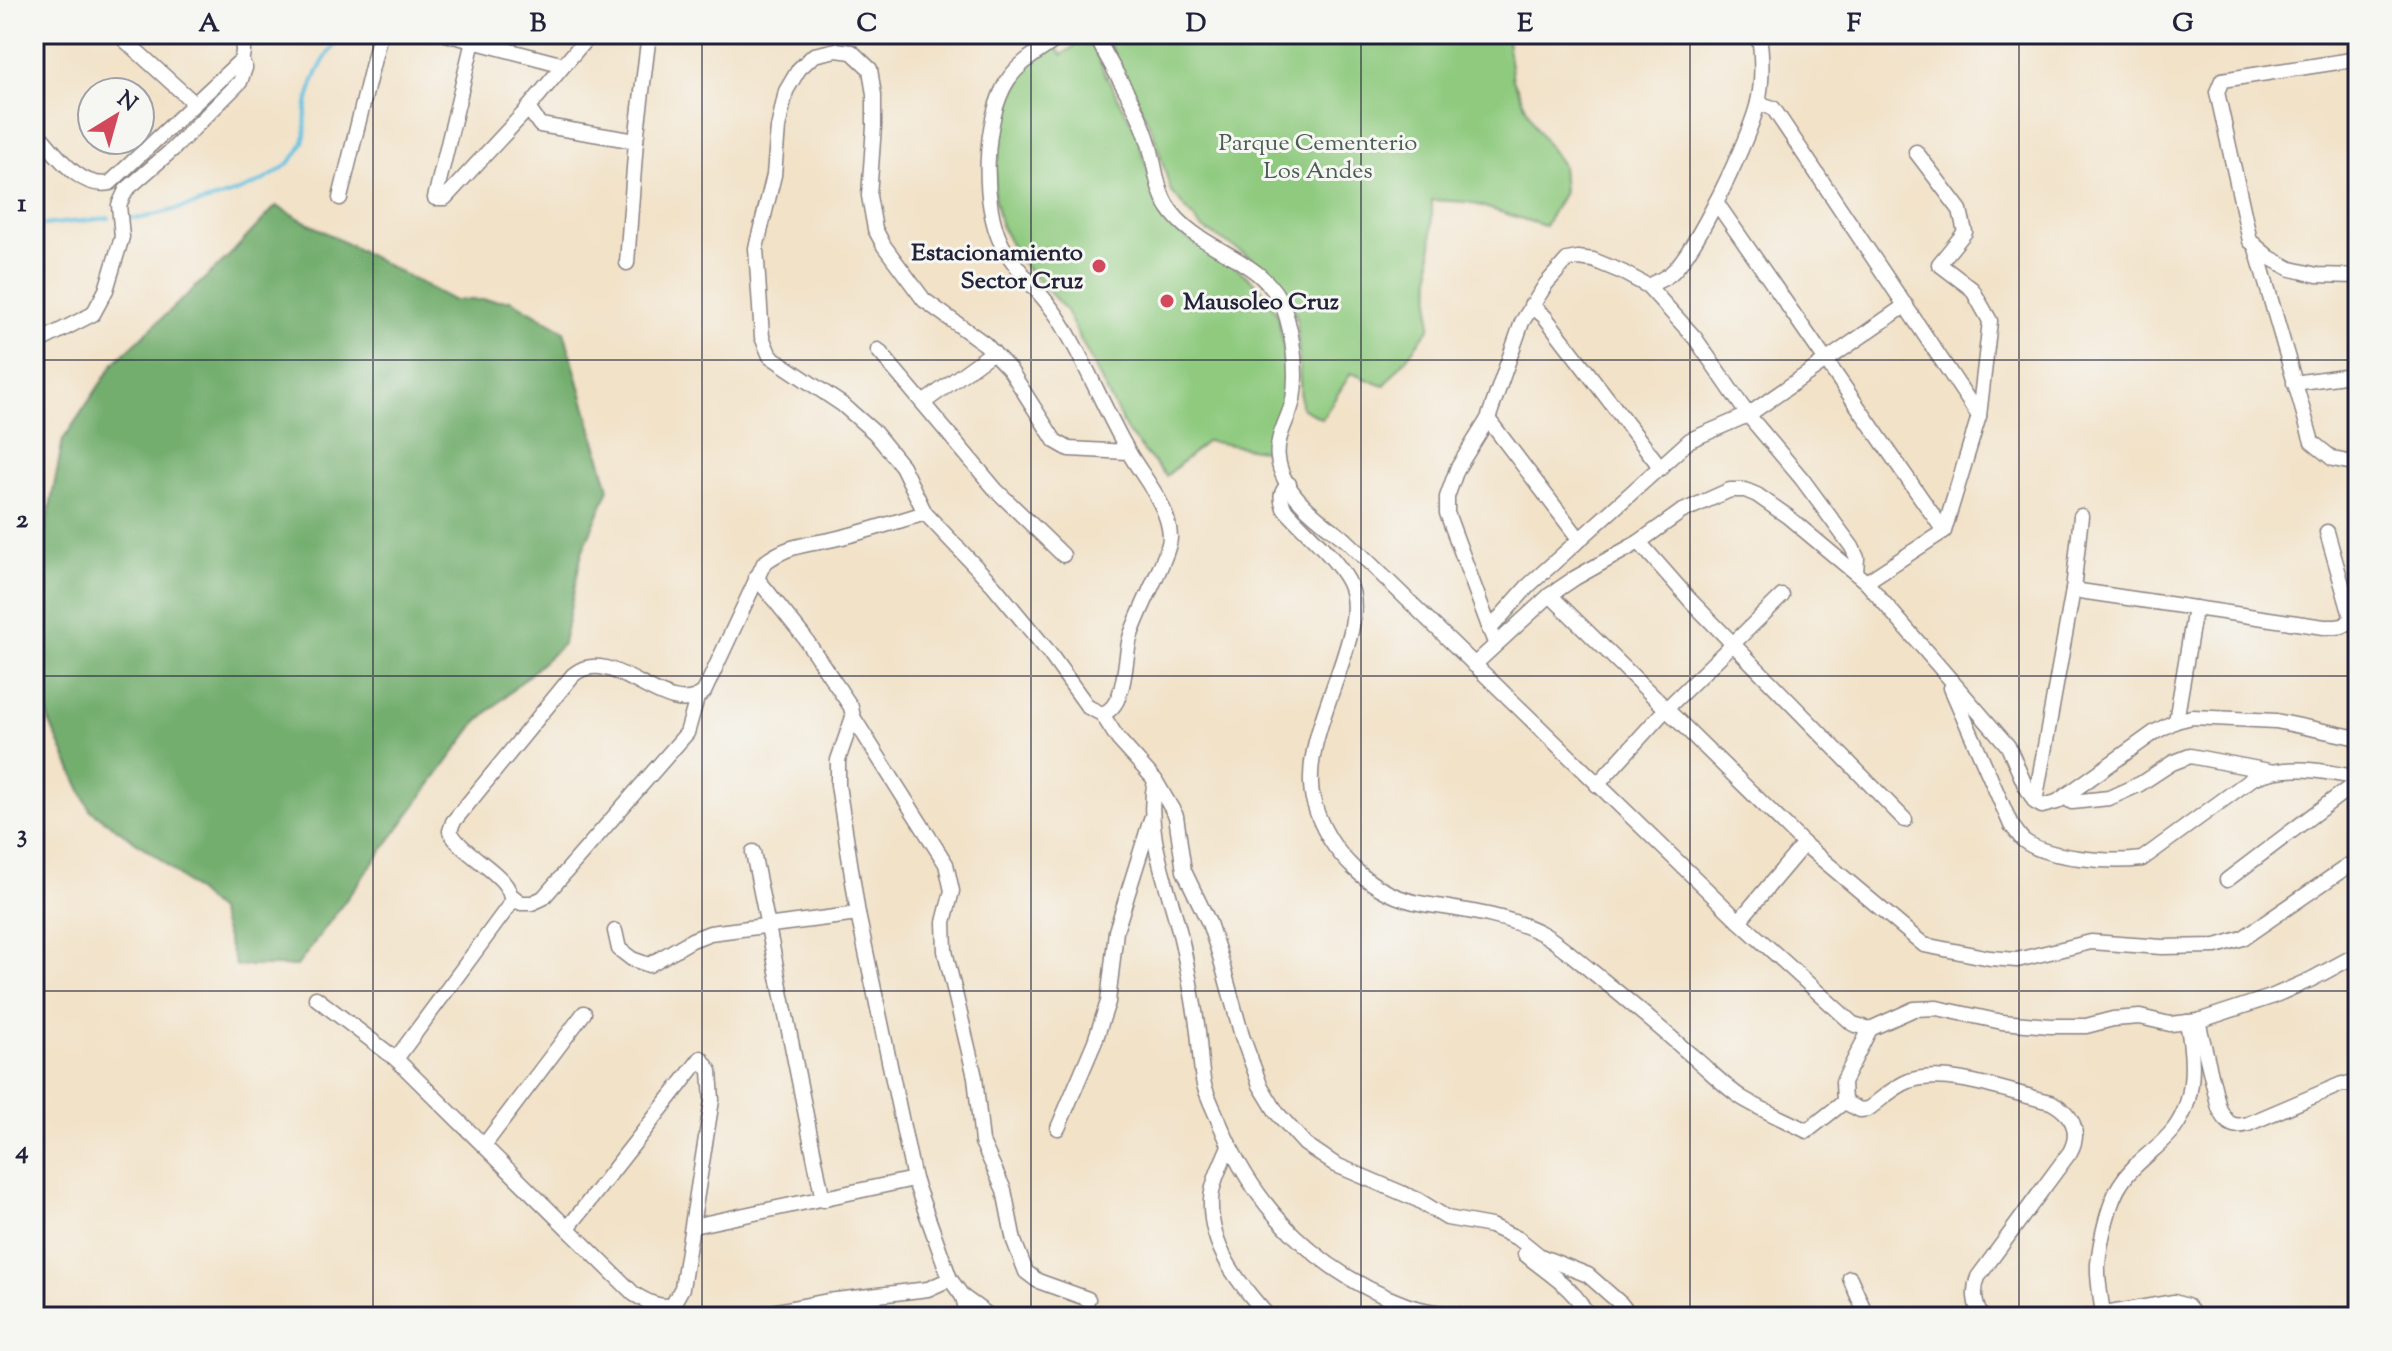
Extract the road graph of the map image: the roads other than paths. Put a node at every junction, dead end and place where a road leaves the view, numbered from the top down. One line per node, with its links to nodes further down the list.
1 (118, 34): 14 (street)
2 (236, 34): 12 (street)
3 (380, 34): 20 (street)
4 (446, 34): 10 (street)
5 (590, 34): 13 (street)
6 (649, 34): 18 (street)
7 (1064, 34): 38 (street)
8 (1095, 34): 41 (street)
9 (1759, 34): 15 (street)
10 (473, 41): 13 (street); 16 (street)
11 (2358, 59): 22 (street)
12 (241, 60): 14 (street); 28 (street)
13 (564, 65): 16 (street)
14 (194, 103): 17 (street)
15 (1758, 103): 21 (street); 27 (street)
16 (528, 108): 18 (street)
17 (34, 129)
18 (636, 141): 23 (street)
19 (1916, 152): 36 (street)
20 (340, 198)
21 (1716, 202): 25 (street); 31 (street)
22 (2254, 244): 24 (street); 33 (street)
23 (627, 263)
24 (2358, 276)
25 (1648, 286): 26 (street); 35 (street)
26 (1531, 305): 37 (street); 40 (street)
27 (1906, 305): 31 (street); 36 (street)
28 (34, 348)
29 (878, 350): 34 (street)
30 (993, 352): 34 (street); 38 (street); 42 (street)
31 (1828, 361): 35 (street); 44 (street)
32 (2358, 374): 33 (street)
33 (2294, 383): 39 (street)
34 (923, 403): 48 (street)
35 (1748, 415): 40 (street); 50 (street)
36 (1979, 416): 44 (street)
37 (1488, 419): 46 (street); 55 (street)
38 (1128, 452): 61 (street)
39 (2358, 464)
40 (1661, 468): 46 (street)
41 (1289, 484): 57 (street); 89 (street)
42 (925, 513): 49 (street); 61 (street)
43 (2081, 516): 51 (street)
44 (1944, 531): 50 (street)
45 (2327, 532): 54 (street)
46 (1580, 540): 55 (street)
47 (1639, 542): 50 (street); 52 (street); 56 (street)
48 (1063, 555)
49 (756, 577): 59 (street); 62 (street)
50 (1861, 577): 58 (street)
51 (2073, 590): 54 (street); 70 (street)
52 (1550, 595): 55 (street); 60 (street)
53 (1782, 596): 56 (street)
54 (2195, 608): 63 (street)
55 (1492, 637): 57 (street)
56 (1732, 642): 60 (street); 72 (street)
57 (1474, 665): 68 (street)
58 (1943, 669): 65 (street); 70 (street)
59 (697, 698): 77 (street); 77 (street)
60 (1666, 709): 68 (street); 73 (street)
61 (1102, 714): 66 (street)
62 (853, 717): 78 (street); 101 (street)
63 (2176, 721): 64 (street); 69 (street)
64 (2358, 738)
65 (2270, 771): 67 (street); 69 (street)
66 (1155, 780): 71 (street); 97 (street)
67 (2358, 780): 76 (street)
68 (1597, 785): 79 (street)
69 (2065, 797): 70 (street)
70 (2035, 802)
71 (1152, 815): 90 (street); 92 (street)
72 (1905, 820)
73 (1804, 844): 75 (street); 79 (street)
74 (753, 852): 80 (street)
75 (2358, 859)
76 (2227, 880)
77 (512, 896): 87 (street)
78 (858, 914): 80 (street); 93 (street)
79 (1739, 921): 86 (street)
80 (767, 927): 81 (street); 94 (street)
81 (615, 931)
82 (2358, 954): 85 (street)
83 (316, 998): 87 (street)
84 (584, 1013): 91 (street)
85 (2192, 1022): 86 (street); 88 (street); 102 (street)
86 (1870, 1029): 89 (street)
87 (396, 1059): 91 (street)
88 (2358, 1094)
89 (1844, 1102): 111 (street)
90 (1058, 1128)
91 (485, 1144): 96 (street)
92 (1229, 1146): 106 (street); 107 (street)
93 (914, 1179): 94 (street); 99 (street)
94 (823, 1200): 95 (street)
95 (693, 1226): 96 (street); 96 (street)
96 (568, 1228)
97 (1509, 1236): 108 (street); 109 (street)
98 (1850, 1278): 110 (street)
99 (950, 1279): 100 (street); 103 (street)
100 (963, 1297): 104 (street); 105 (street)
101 (1088, 1299)
102 (2103, 1314): 112 (street); 113 (street)
103 (746, 1317)
104 (968, 1317)
105 (991, 1317)
106 (1269, 1317)
107 (1472, 1317)
108 (1588, 1317)
109 (1631, 1317)
110 (1867, 1317)
111 (1982, 1317)
112 (2087, 1317)
113 (2196, 1317)

